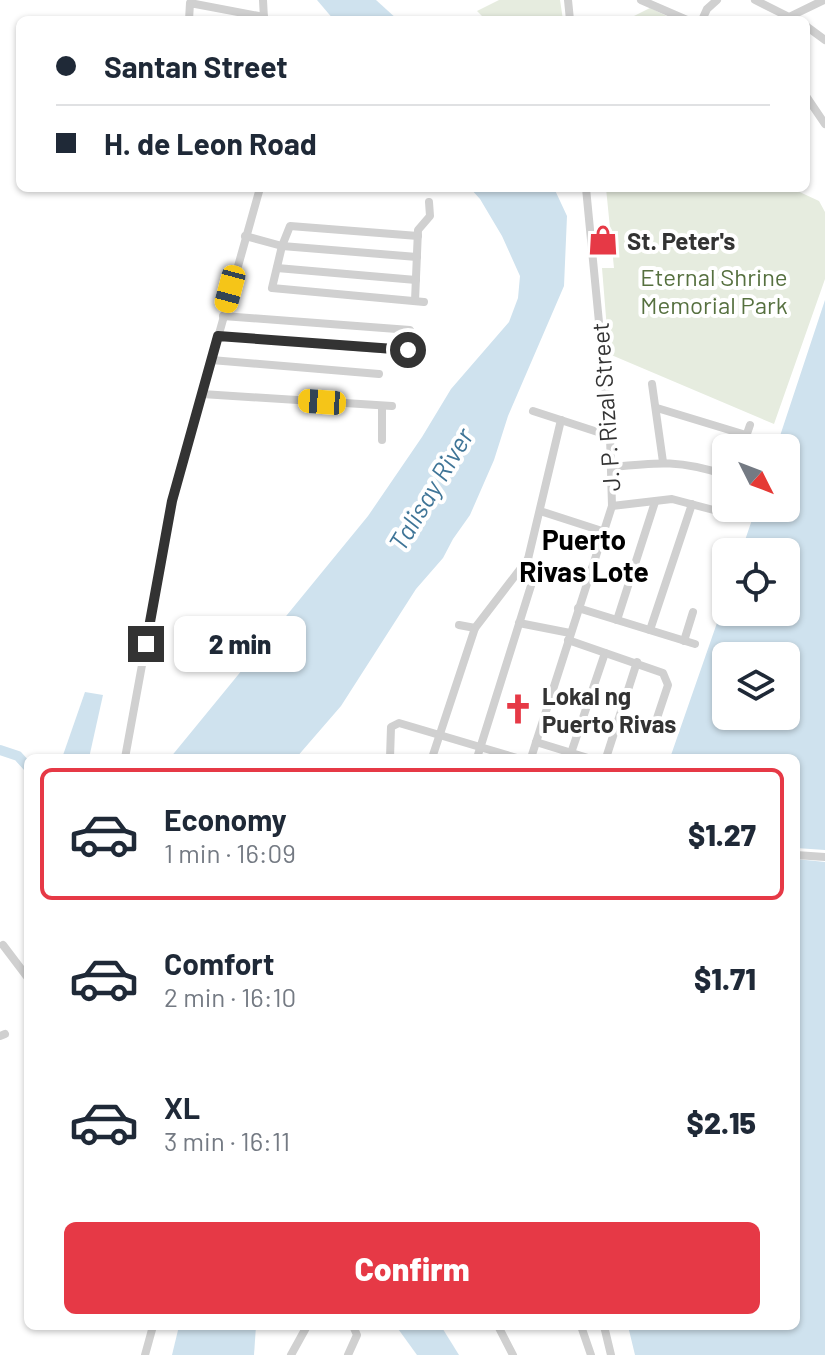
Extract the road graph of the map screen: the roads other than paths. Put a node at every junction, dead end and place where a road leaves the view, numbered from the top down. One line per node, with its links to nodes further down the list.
1 (641, 0): 5 (street)
2 (717, 0): 9 (street)
3 (755, 0): 10 (street)
4 (824, 0): 11 (street)
5 (658, 4): 8 (street)
6 (225, 15): 7 (street)
7 (189, 16)
8 (680, 16)
9 (704, 16)
10 (788, 16)
11 (796, 16)
12 (810, 102): 13 (street)
13 (825, 124)
14 (259, 192): 17 (street)
15 (586, 192): 35 (street, J. P. Rizal Street)
16 (429, 202): 18 (street)
17 (245, 236): 19 (street); 23 (street)
18 (418, 236): 19 (street); 20 (street)
19 (282, 246): 20 (street); 21 (street)
20 (417, 257): 22 (street)
21 (277, 268): 22 (street); 22 (street)
22 (416, 280)
23 (223, 316): 24 (street); 24 (street)
24 (218, 336): 25 (street)
25 (211, 360): 26 (street); 28 (street)
26 (379, 374)
27 (652, 384): 29 (street)
28 (202, 394): 36 (street); 64 (street)
29 (657, 408): 33 (street); 37 (street)
30 (533, 411): 31 (street)
31 (561, 420): 35 (street); 44 (street)
32 (750, 425): 34 (street)
33 (743, 434)
34 (746, 434)
35 (610, 436): 38 (street, J. P. Rizal Street)
36 (382, 440)
37 (663, 462): 38 (street); 39 (street)
38 (612, 467): 42 (street, J. P. Rizal Street)
39 (712, 471)
40 (655, 502): 41 (street); 42 (street); 49 (street)
41 (692, 504): 43 (street); 53 (street)
42 (612, 506): 45 (street, J. P. Rizal Street)
43 (712, 509)
44 (540, 511): 45 (street); 46 (street)
45 (602, 531): 47 (street, J. P. Rizal Street)
46 (528, 559): 50 (street); 52 (street)
47 (578, 608): 49 (street); 54 (street, J. P. Rizal Street)
48 (693, 612): 55 (street)
49 (617, 620): 53 (street)
50 (519, 623): 54 (street); 62 (street)
51 (459, 625): 52 (street)
52 (475, 628): 60 (street)
53 (650, 630): 55 (street)
54 (569, 636): 57 (street); 61 (street, J. P. Rizal Street)
55 (684, 641): 56 (street)
56 (695, 644)
57 (605, 653): 58 (street); 63 (street)
58 (637, 662): 59 (street); 71 (street)
59 (653, 730)
60 (441, 734): 62 (street); 65 (street); 66 (street)
61 (536, 742): 63 (street); 69 (street, J. P. Rizal Street)
62 (480, 746): 67 (street); 68 (street)
63 (571, 753): 70 (street)
64 (126, 754)
65 (390, 754)
66 (434, 754)
67 (478, 754)
68 (505, 754)
69 (532, 754)
70 (574, 754)
71 (607, 754)
72 (800, 855): 73 (street)
73 (825, 857)
74 (3, 945): 75 (street)
75 (24, 973)
76 (152, 1330): 82 (street)
77 (305, 1330): 84 (street)
78 (355, 1330): 83 (street)
79 (500, 1330): 85 (street)
80 (582, 1330): 86 (street)
81 (605, 1330): 87 (street)
82 (146, 1354)
83 (350, 1354)
84 (291, 1355)
85 (513, 1355)
86 (591, 1355)
87 (611, 1355)

